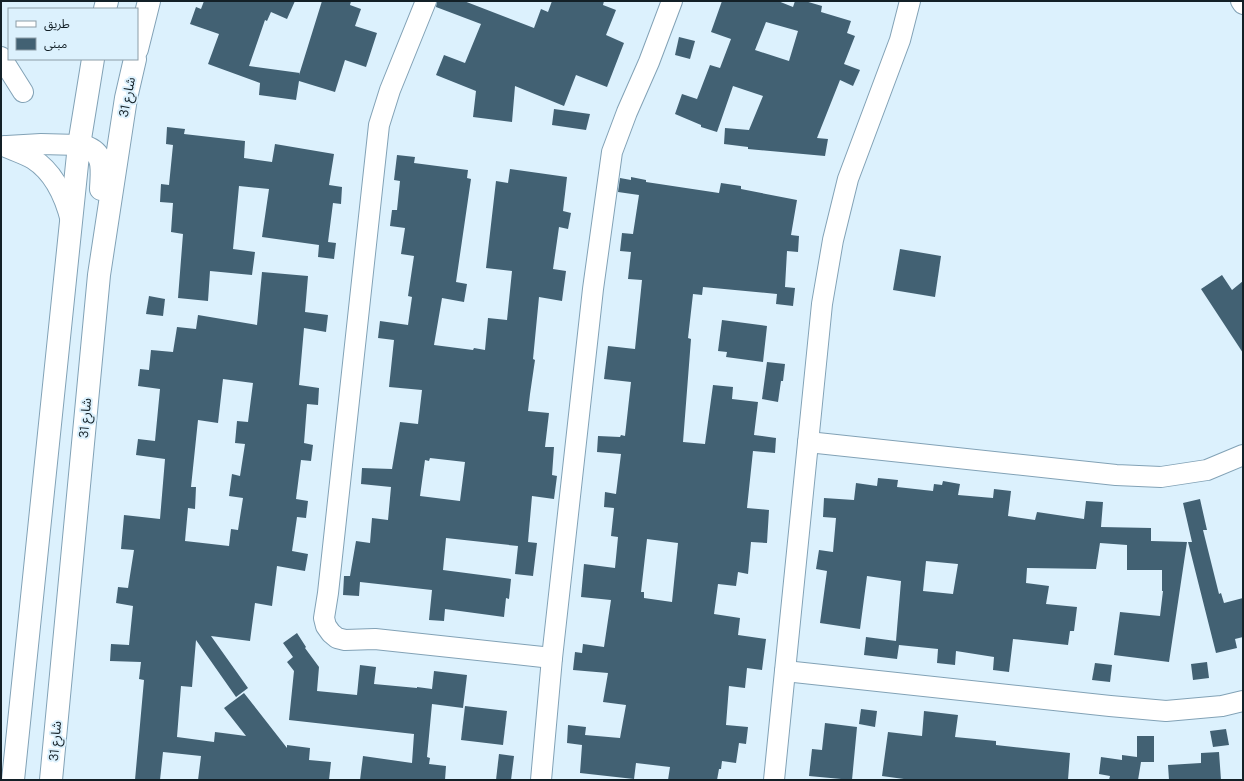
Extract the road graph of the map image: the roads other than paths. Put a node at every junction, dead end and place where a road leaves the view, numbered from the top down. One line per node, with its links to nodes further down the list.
1 (149, 1): 7 (street)
2 (426, 1): 18 (street)
3 (672, 1): 18 (street)
4 (910, 1): 16 (street)
5 (1241, 1): 6 (street)
6 (1243, 4)
7 (138, 45)
8 (1, 57): 11 (street)
9 (93, 60): 12 (street)
10 (135, 60): 15 (street, شارع 31)
11 (23, 92)
12 (78, 145): 13 (street); 14 (street); 15 (street)
13 (3, 146): 14 (street)
14 (71, 224): 21 (street)
15 (99, 275): 22 (street, شارع 31)
16 (808, 442): 17 (street); 19 (street)
17 (1243, 455)
18 (552, 658): 23 (street)
19 (785, 671): 20 (street); 24 (street)
20 (1243, 701)
21 (14, 780)
22 (51, 780)
23 (540, 780)
24 (774, 780)

